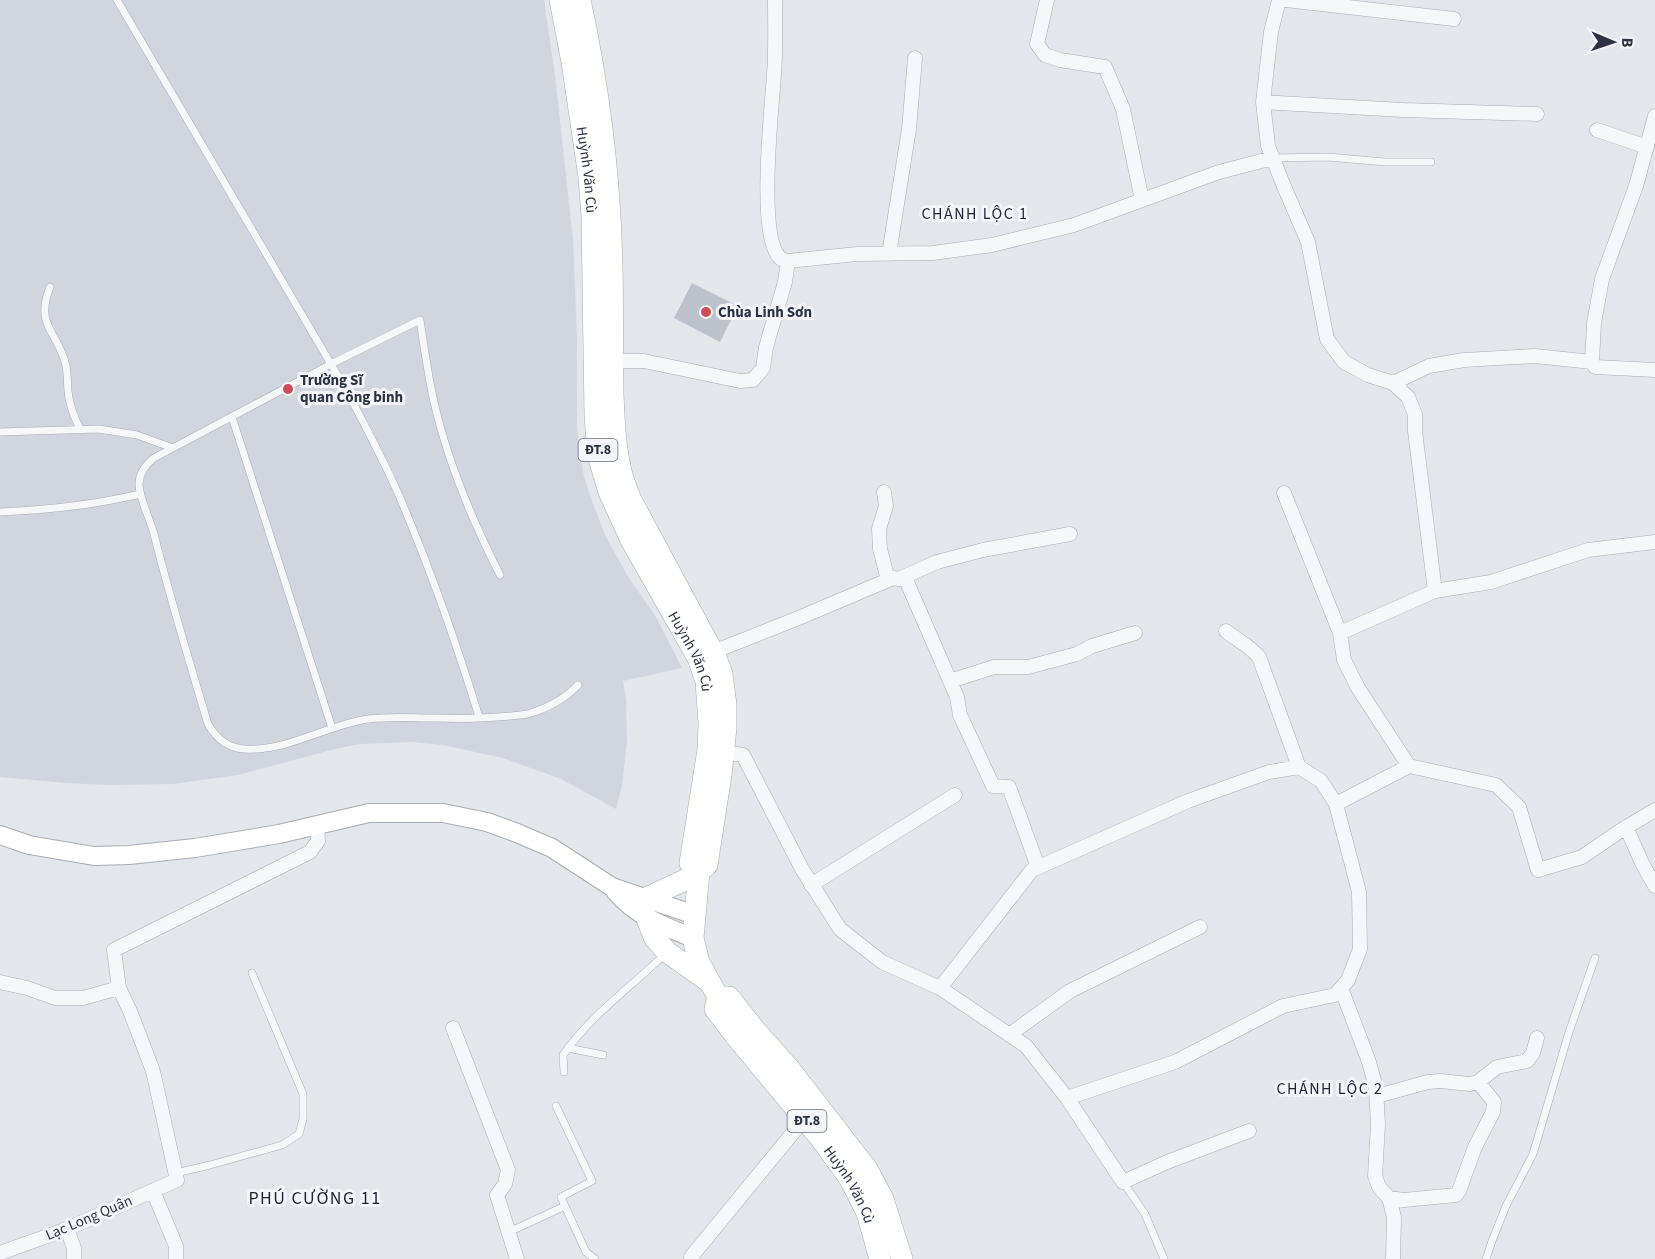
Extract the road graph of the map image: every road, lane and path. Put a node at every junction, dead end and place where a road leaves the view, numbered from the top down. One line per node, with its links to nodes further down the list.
1 (117, 0): 23 (lane)
2 (560, 0): 47 (main road, Huỳnh Văn Cù / ĐT.8)
3 (580, 0): 21 (main road)
4 (775, 0): 19 (street)
5 (1047, 0): 17 (street)
6 (1279, 0): 10 (street)
7 (1286, 0): 8 (street)
8 (1454, 19)
9 (915, 58): 18 (street)
10 (1263, 102): 11 (street); 15 (street)
11 (1537, 114)
12 (1655, 116): 14 (street)
13 (1597, 130): 14 (street)
14 (1647, 147): 22 (street)
15 (1273, 158): 16 (lane); 17 (street); 25 (street)
16 (1431, 162)
17 (1142, 200): 18 (street)
18 (889, 254): 19 (street)
19 (788, 261): 21 (street)
20 (50, 287): 27 (lane)
21 (612, 361): 42 (main road)
22 (1592, 362): 24 (street); 25 (street)
23 (331, 364): 26 (lane); 36 (lane); 45 (lane)
24 (1655, 370)
25 (1393, 383): 38 (street)
26 (232, 417): 29 (lane); 46 (lane)
27 (80, 429): 28 (lane); 29 (lane)
28 (0, 432)
29 (173, 448): 32 (lane)
30 (884, 492): 37 (street)
31 (1284, 493): 41 (street)
32 (140, 494): 33 (lane); 46 (lane)
33 (0, 512)
34 (1070, 534): 37 (street)
35 (1655, 542): 38 (street)
36 (500, 575)
37 (895, 579): 42 (street); 43 (street)
38 (1435, 591): 41 (street)
39 (1226, 631): 49 (street)
40 (1135, 633): 43 (street)
41 (1340, 633): 48 (street)
42 (712, 652): 47 (main road)
43 (950, 681): 56 (street)
44 (578, 685): 45 (lane)
45 (479, 717): 46 (lane)
46 (332, 728)
47 (716, 751): 57 (main road, Huỳnh Văn Cù); 58 (street)
48 (1409, 766): 51 (street); 54 (street)
49 (1299, 767): 51 (street); 56 (street)
50 (955, 795): 58 (street)
51 (1336, 804): 70 (street)
52 (1655, 810): 54 (street)
53 (318, 825): 55 (street); 60 (street); 68 (street)
54 (1626, 827): 59 (street)
55 (0, 835)
56 (1038, 867): 69 (street)
57 (698, 873): 60 (main road); 61 (main road, Huỳnh Văn Cù / ĐT.8)
58 (811, 885): 69 (street)
59 (1655, 886)
60 (646, 909): 61 (street); 63 (street); 64 (main road)
61 (695, 915): 63 (main road, Huỳnh Văn Cù / ĐT.8)
62 (1200, 927): 73 (street)
63 (693, 938): 71 (main road, Huỳnh Văn Cù / ĐT.8)
64 (667, 952): 71 (main road); 75 (lane)
65 (1595, 958): 102 (lane)
66 (252, 973): 85 (lane)
67 (0, 982): 68 (street)
68 (119, 988): 85 (street)
69 (940, 988): 73 (street)
70 (1341, 988): 79 (street); 80 (street)
71 (714, 990): 82 (main road, Huỳnh Văn Cù / ĐT.8); 84 (main road)
72 (453, 1028): 91 (street)
73 (1009, 1035): 80 (street)
74 (1537, 1038): 78 (street)
75 (568, 1048): 76 (lane); 77 (lane)
76 (603, 1055)
77 (564, 1072)
78 (1478, 1082): 79 (street); 88 (street)
79 (1377, 1096): 88 (street)
80 (1067, 1098): 86 (street)
81 (556, 1106): 89 (lane)
82 (805, 1118): 84 (main road, Huỳnh Văn Cù / ĐT.8); 93 (street)
83 (1250, 1131): 86 (street)
84 (837, 1144): 98 (main road, Huỳnh Văn Cù / ĐT.8); 99 (main road)
85 (176, 1176): 87 (street, Lạc Long Quân)
86 (1123, 1182): 100 (lane)
87 (153, 1191): 90 (street, Lạc Long Quân); 95 (street)
88 (1389, 1198): 101 (street)
89 (565, 1206): 91 (lane); 97 (lane)
90 (67, 1229): 92 (street, Lạc Long Quân); 94 (street)
91 (508, 1232): 96 (street)
92 (0, 1253)
93 (691, 1257)
94 (74, 1259)
95 (176, 1259)
96 (517, 1259)
97 (595, 1259)
98 (880, 1259)
99 (902, 1259)
100 (1164, 1259)
101 (1393, 1259)
102 (1486, 1259)

